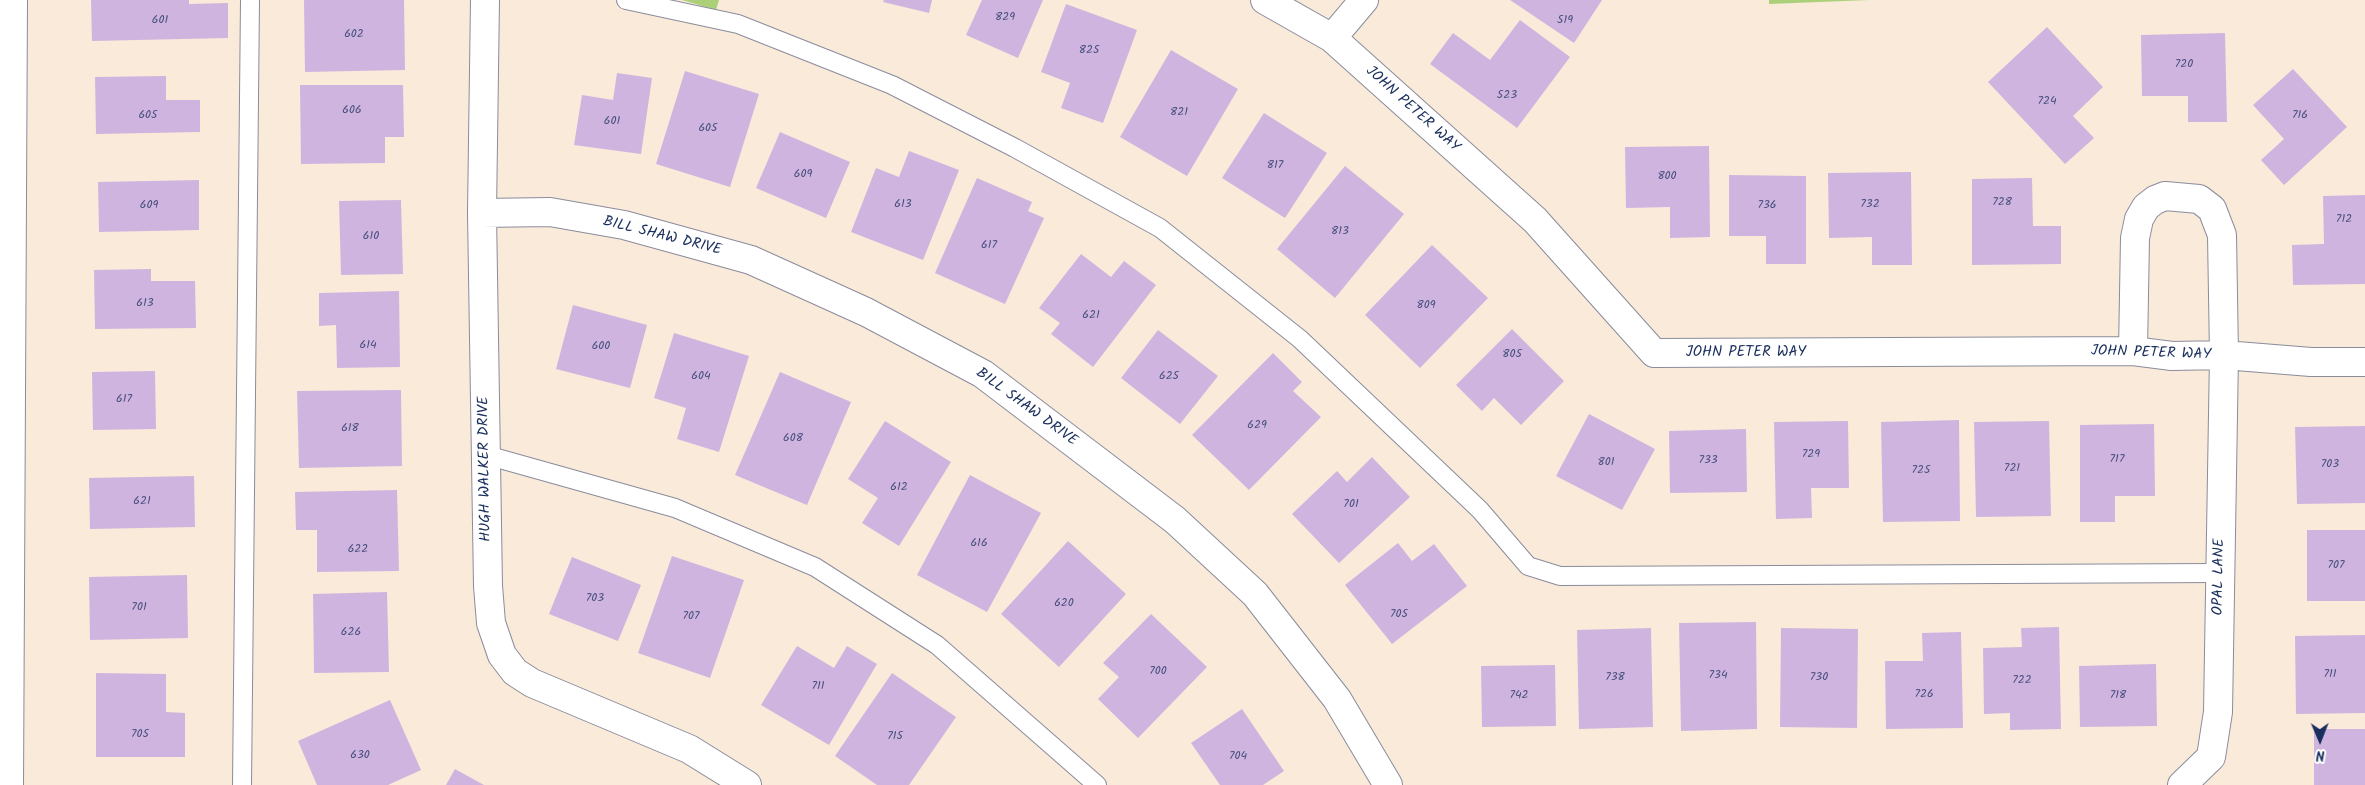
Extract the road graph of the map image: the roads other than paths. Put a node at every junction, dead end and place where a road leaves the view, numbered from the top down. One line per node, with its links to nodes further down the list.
1 (13, 0): 8 (street)
2 (250, 0): 18 (lane)
3 (485, 0): 9 (street, HUGH WALKER DRIVE)
4 (626, 0): 15 (lane)
5 (1265, 0): 7 (street, JOHN PETER WAY)
6 (1364, 0): 7 (street)
7 (1332, 38): 10 (street, JOHN PETER WAY)
8 (5, 213): 13 (street)
9 (482, 213): 14 (street, HUGH WALKER DRIVE); 21 (street, BILL SHAW DRIVE)
10 (2133, 351): 11 (street, JOHN PETER WAY); 11 (street, OPAL LANE)
11 (2224, 356): 12 (street, JOHN PETER WAY); 15 (street, OPAL LANE)
12 (2365, 362)
13 (5, 441): 16 (street)
14 (486, 455): 19 (street, HUGH WALKER DRIVE); 20 (lane)
15 (2220, 574): 22 (street, OPAL LANE)
16 (4, 672): 17 (street)
17 (10, 785)
18 (242, 785)
19 (747, 785)
20 (1097, 785)
21 (1388, 785)
22 (2182, 785)

